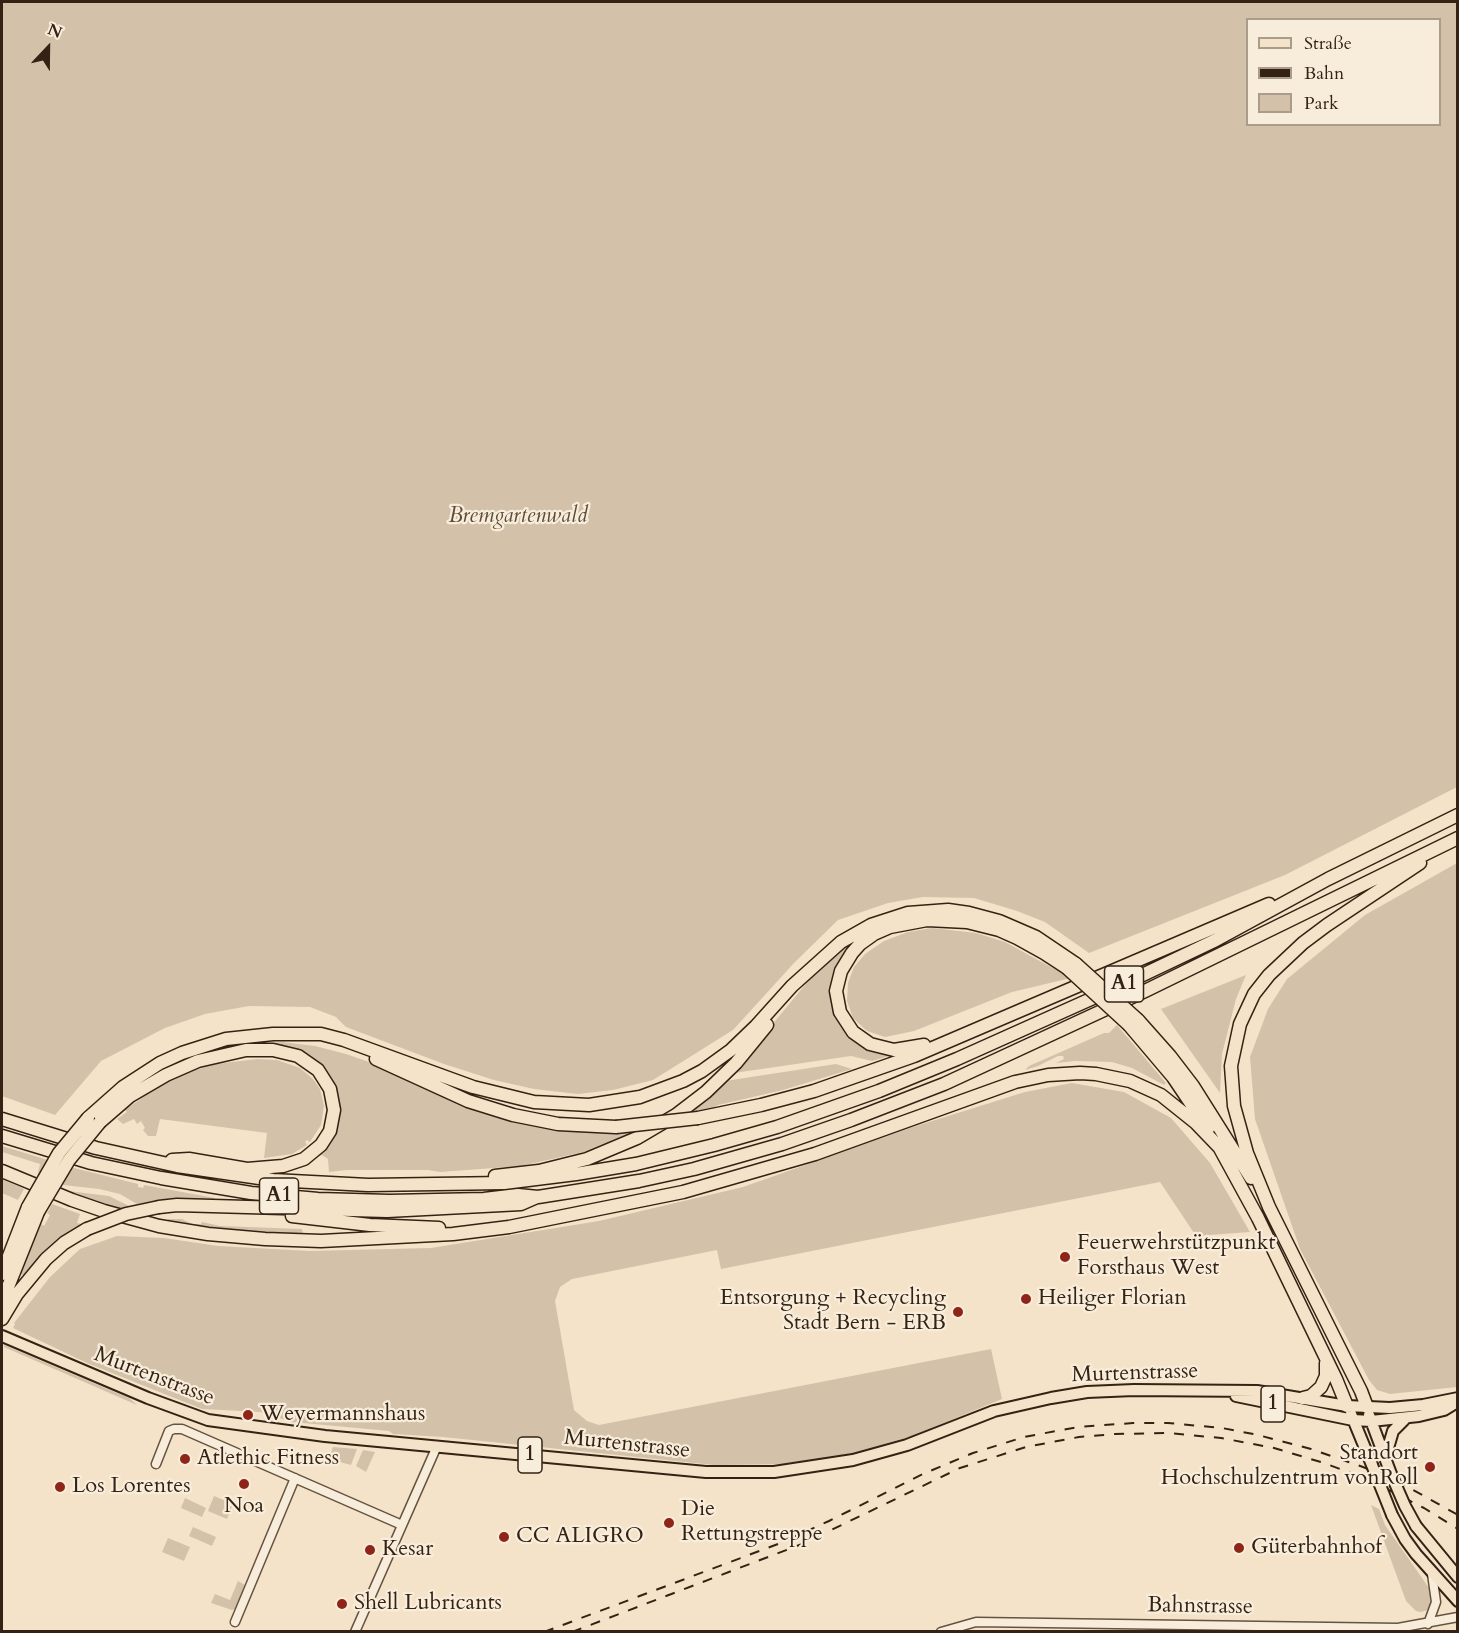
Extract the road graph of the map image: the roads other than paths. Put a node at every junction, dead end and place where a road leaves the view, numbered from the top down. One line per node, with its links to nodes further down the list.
1 (1458, 815): 3 (highway, A1)
2 (1454, 840): 16 (highway, A1); 18 (highway)
3 (1328, 879): 7 (highway); 15 (highway, A1)
4 (819, 960): 5 (highway); 8 (highway); 15 (highway)
5 (1071, 966): 6 (highway, bridge); 7 (highway)
6 (1134, 1022): 12 (highway); 18 (highway)
7 (975, 1030): 8 (highway, bridge)
8 (292, 1035): 10 (highway)
9 (2, 1119): 13 (highway, A1)
10 (94, 1120): 13 (highway); 19 (highway, bridge)
11 (2, 1136): 16 (highway, A1)
12 (1221, 1149): 20 (highway); 24 (highway)
13 (154, 1161): 15 (highway, A1)
14 (2, 1171): 20 (highway)
15 (437, 1185)
16 (538, 1197): 17 (highway)
17 (251, 1207): 20 (highway); 22 (highway, bridge)
18 (1269, 1207): 29 (highway)
19 (33, 1210): 21 (highway); 22 (highway)
20 (574, 1215)
21 (2, 1274)
22 (3, 1311)
23 (2, 1336): 33 (main road, Murtenstrasse / 1)
24 (1326, 1359): 26 (highway); 28 (highway)
25 (1221, 1392): 26 (main road, Murtenstrasse / 1); 31 (main road, Murtenstrasse / 1); 33 (main road, Murtenstrasse / 1)
26 (1303, 1398): 28 (main road, Murtenstrasse / 1)
27 (1458, 1400): 29 (main road, Murtenstrasse); 30 (main road, Murtenstrasse)
28 (1347, 1406): 29 (main road, Murtenstrasse / 1); 31 (main road)
29 (1367, 1407): 32 (main road)
30 (1406, 1418): 32 (main road, Murtenstrasse); 34 (main road)
31 (1353, 1420): 32 (main road, Murtenstrasse / 1); 38 (main road, bridge)
32 (1371, 1421): 34 (main road)
33 (437, 1446): 37 (street)
34 (1384, 1455): 39 (main road, bridge)
35 (156, 1464): 36 (street)
36 (295, 1478): 37 (street); 42 (street)
37 (402, 1525): 44 (street)
38 (1432, 1574): 40 (main road); 43 (street)
39 (1458, 1577)
40 (1458, 1601)
41 (1458, 1617): 43 (street, Bahnstrasse)
42 (235, 1622)
43 (1428, 1624): 45 (street, Bahnstrasse)
44 (355, 1632)
45 (941, 1632)

